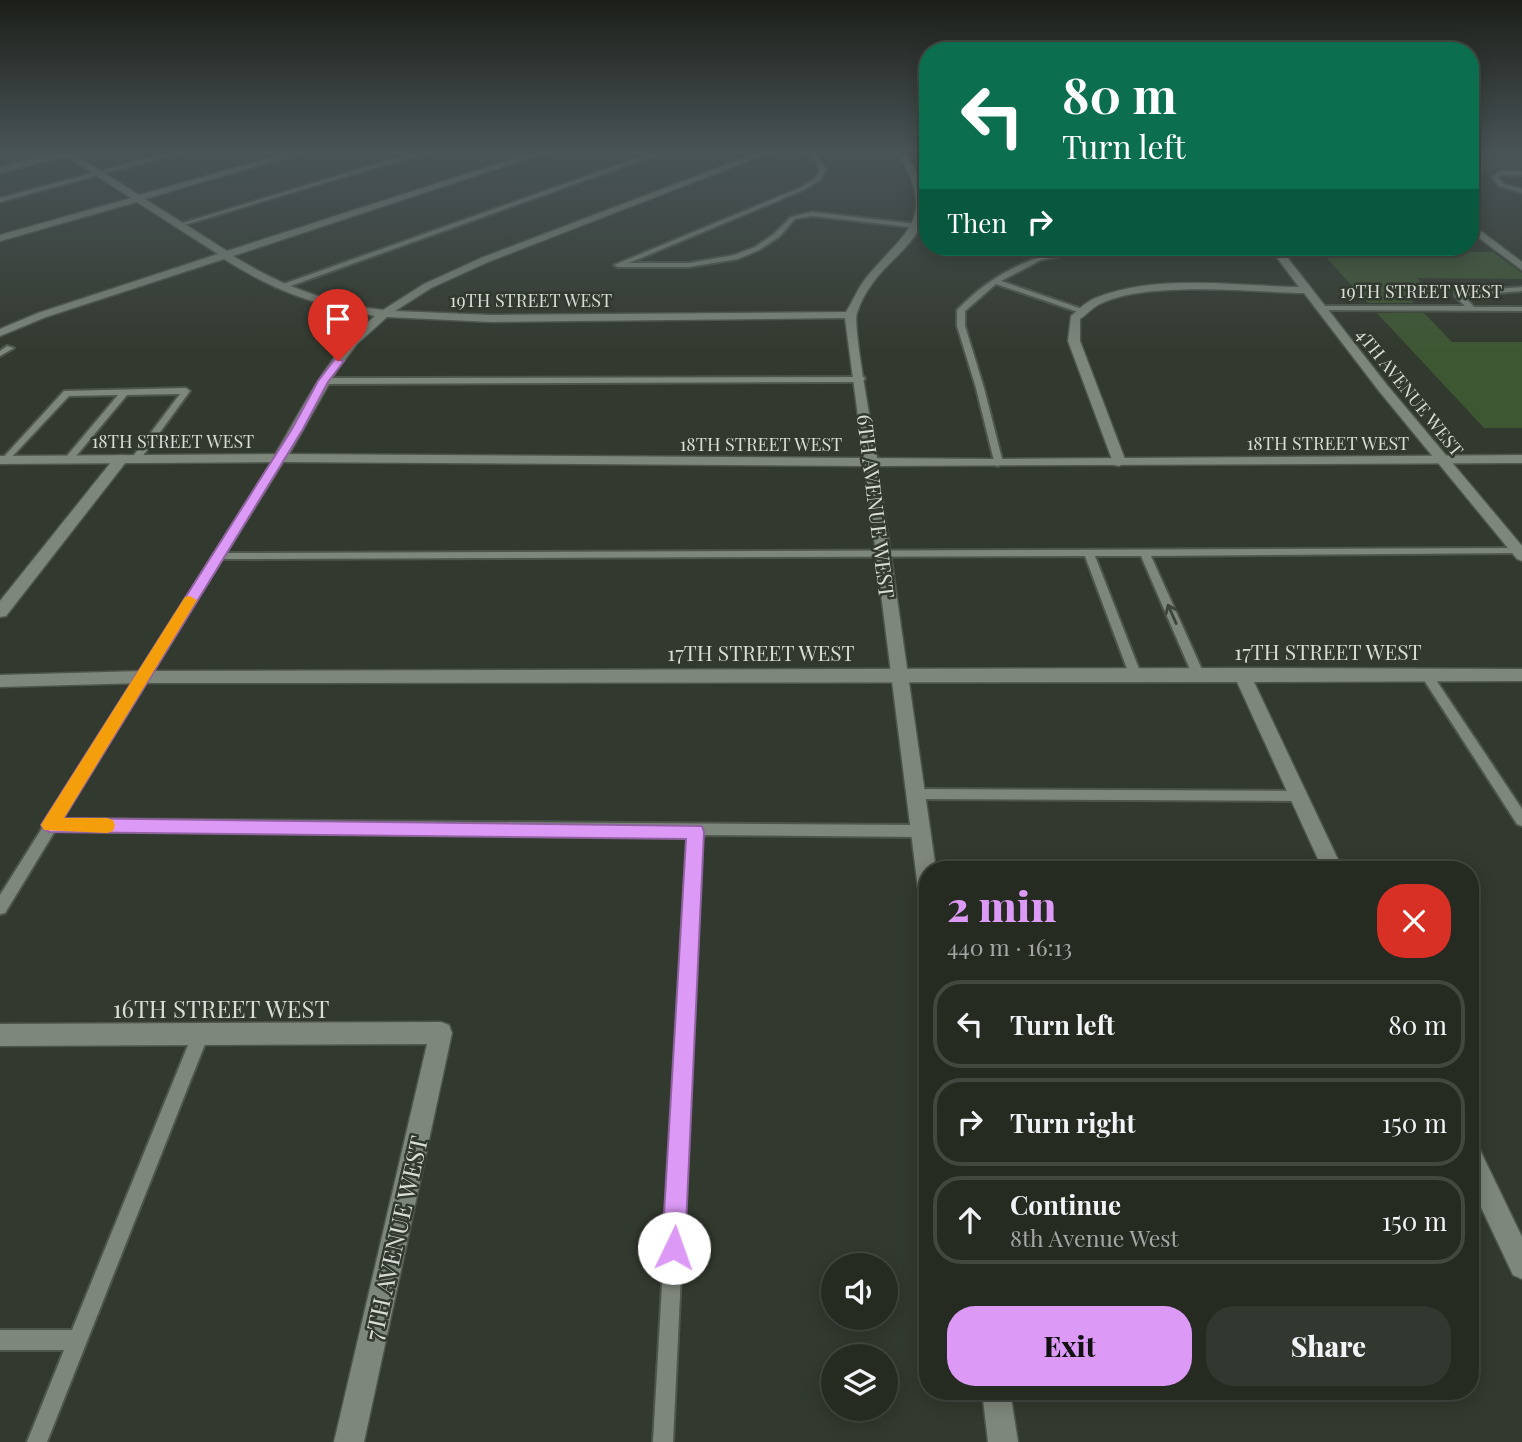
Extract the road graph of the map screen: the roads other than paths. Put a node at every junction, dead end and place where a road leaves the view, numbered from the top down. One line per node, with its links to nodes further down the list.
1 (70, 218): 14 (street)
2 (168, 218): 11 (street, 19TH STREET WEST)
3 (201, 218): 11 (lane)
4 (339, 218): 15 (street)
5 (474, 218): 20 (lane)
6 (594, 218): 27 (street)
7 (730, 218): 8 (lane)
8 (793, 218)
9 (843, 218): 12 (lane)
10 (918, 218): 12 (street)
11 (179, 225): 15 (street, 19TH STREET WEST)
12 (917, 226): 28 (street)
13 (1479, 233): 18 (street)
14 (0, 238)
15 (226, 255): 20 (street, 19TH STREET WEST); 29 (street)
16 (1042, 256): 19 (lane)
17 (1281, 256): 22 (street, 4TH AVENUE WEST)
18 (1522, 267)
19 (995, 281): 26 (lane); 43 (lane)
20 (279, 287): 27 (street, 19TH STREET WEST)
21 (1522, 289): 24 (lane)
22 (1306, 290): 23 (street, 4TH AVENUE WEST); 26 (street)
23 (1320, 308): 24 (lane, 19TH STREET WEST); 40 (street, 4TH AVENUE WEST)
24 (1472, 309): 25 (lane, 19TH STREET WEST)
25 (1522, 309)
26 (1084, 311): 42 (street)
27 (386, 313): 28 (street, 19TH STREET WEST); 33 (street)
28 (850, 316): 32 (street, 6TH AVENUE WEST)
29 (0, 333)
30 (10, 348): 31 (lane)
31 (0, 354)
32 (861, 379): 33 (lane); 41 (street, 6TH AVENUE WEST)
33 (323, 381): 35 (street)
34 (125, 392): 36 (lane); 37 (lane); 39 (lane)
35 (280, 458): 37 (street, 18TH STREET WEST); 41 (street, 18TH STREET WEST); 48 (lane)
36 (69, 459): 37 (street, 18TH STREET WEST); 39 (street, 18TH STREET WEST)
37 (128, 459): 49 (street)
38 (1522, 459): 40 (street, 18TH STREET WEST)
39 (2, 460)
40 (1442, 460): 42 (street, 18TH STREET WEST); 46 (street, 4TH AVENUE WEST)
41 (871, 462): 43 (street, 18TH STREET WEST); 47 (street, 6TH AVENUE WEST)
42 (1119, 462): 43 (street, 18TH STREET WEST)
43 (998, 463)
44 (1145, 553): 45 (lane); 46 (lane); 51 (lane, one-way to 44)
45 (1089, 554): 47 (lane); 50 (lane)
46 (1520, 554)
47 (883, 555): 48 (lane); 54 (street, 6TH AVENUE WEST)
48 (218, 556): 56 (lane)
49 (0, 612)
50 (1135, 674): 51 (street, 17TH STREET WEST); 54 (street, 17TH STREET WEST)
51 (1198, 674): 52 (street, 17TH STREET WEST)
52 (1242, 674): 53 (street, 17TH STREET WEST); 59 (street)
53 (1426, 674): 55 (street, 17TH STREET WEST); 60 (lane)
54 (898, 675): 56 (street, 17TH STREET WEST); 58 (street, 6TH AVENUE WEST)
55 (1522, 675)
56 (142, 677): 57 (street, 17TH STREET WEST); 61 (lane)
57 (0, 681)
58 (914, 793): 59 (lane); 62 (street, 6TH AVENUE WEST)
59 (1298, 796): 65 (street)
60 (1522, 820)
61 (50, 825): 63 (lane); 66 (lane)
62 (920, 831): 63 (lane); 64 (street, 6TH AVENUE WEST)
63 (695, 832): 77 (lane)
64 (924, 861)
65 (1329, 861)
66 (0, 908)
67 (441, 1033): 68 (street, 16TH STREET WEST); 76 (street, 7TH AVENUE WEST)
68 (201, 1034): 69 (street, 16TH STREET WEST); 73 (lane)
69 (0, 1035)
70 (1479, 1176): 71 (street)
71 (1522, 1266)
72 (0, 1340): 73 (lane)
73 (78, 1340): 75 (lane)
74 (997, 1400): 78 (street)
75 (37, 1442)
76 (349, 1442)
77 (663, 1442)
78 (1003, 1442)

